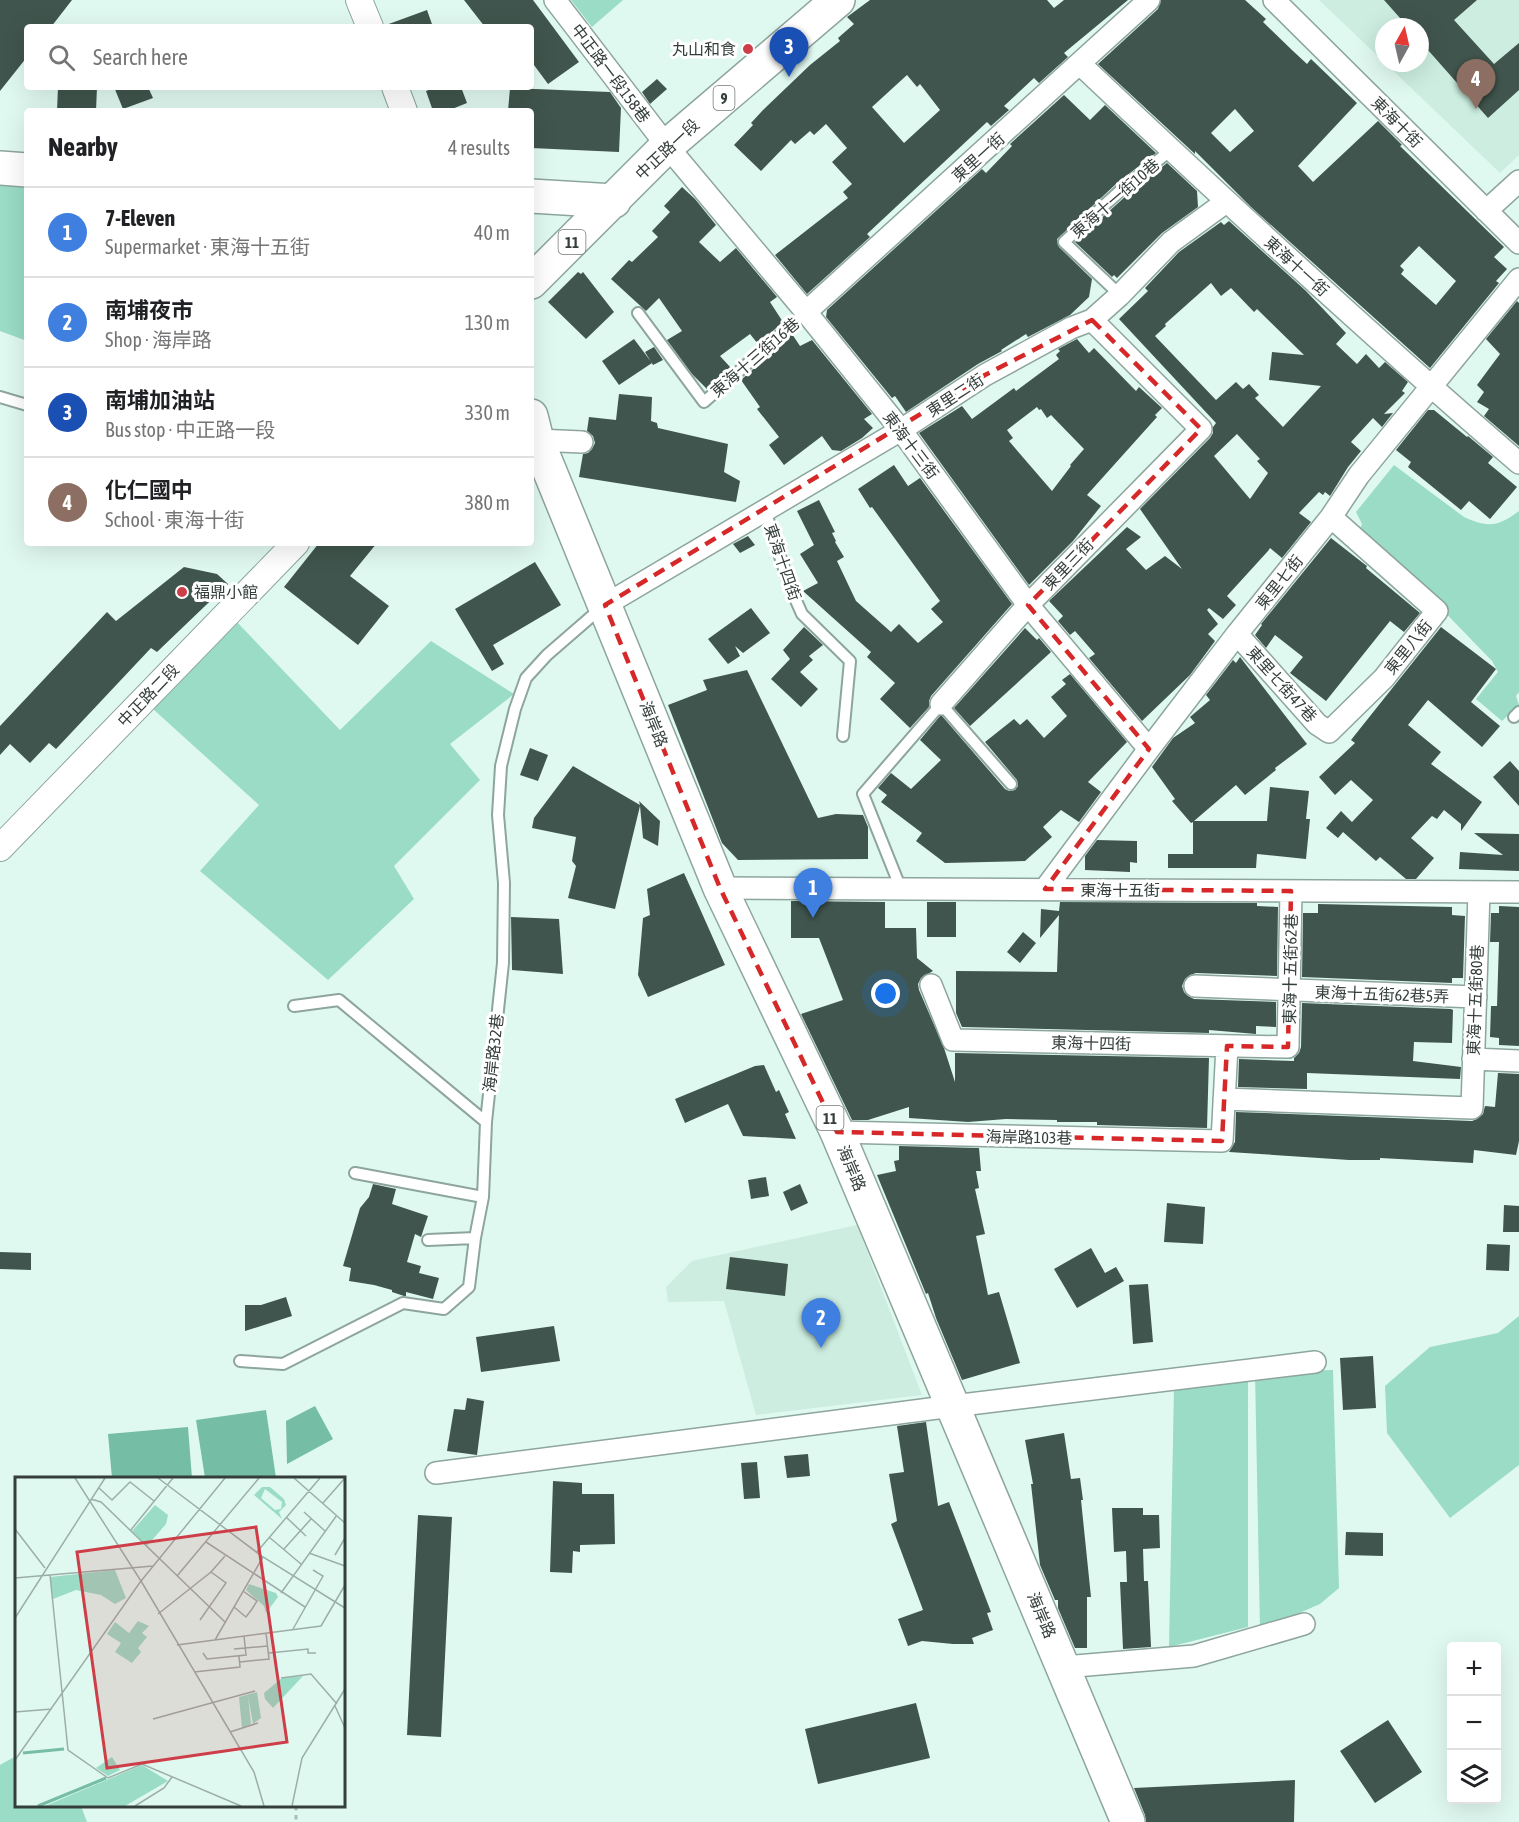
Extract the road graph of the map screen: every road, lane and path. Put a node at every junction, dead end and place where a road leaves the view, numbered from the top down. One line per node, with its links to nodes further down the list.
1 (359, 0): 6 (street)
2 (555, 0): 10 (street, 中正路一段158巷)
3 (838, 0): 10 (main road, 中正路一段 / 9)
4 (1149, 0): 7 (street, 東里一街)
5 (1274, 0): 18 (street, 東海十街)
6 (369, 24)
7 (1080, 64): 11 (street, 東海十一街); 23 (street, 東里一街)
8 (395, 90): 9 (street)
9 (403, 108)
10 (668, 146): 16 (main road, 中正路一段 / 9); 23 (street, 東海十三街)
11 (1171, 150): 17 (street, 東海十一街); 22 (lane, 東海十一街10巷)
12 (0, 168): 13 (main road)
13 (24, 170)
14 (1519, 181): 18 (street)
15 (534, 196): 16 (main road)
16 (614, 201): 20 (main road, 中正路一段 / 11)
17 (1226, 202): 22 (street, 東里二街); 26 (street, 東海十一街)
18 (1486, 210): 19 (street, 東海十街)
19 (1519, 243)
20 (534, 279)
21 (1519, 279): 26 (street, 東里七街)
22 (1120, 295): 25 (street, 東里二街)
23 (806, 312): 24 (lane, 東海十三街16巷); 30 (street, 東海十三街)
24 (638, 313)
25 (1092, 320): 30 (street, 東里二街); 37 (street, 東里三街)
26 (1430, 387): 32 (street, 東海十一街); 34 (street, 東里七街)
27 (0, 398): 28 (lane)
28 (24, 404)
29 (534, 428): 31 (street); 36 (main road, 海岸路 / 11)
30 (901, 430): 33 (street, 東里二街); 37 (street, 東海十三街)
31 (582, 442)
32 (1519, 463)
33 (765, 510): 36 (street, 東里二街); 41 (lane, 東海十四街)
34 (1331, 517): 38 (street, 東里七街); 40 (street, 東里八街)
35 (293, 546): 44 (street, 中正路二段)
36 (605, 604): 45 (main road, 海岸路 / 11); 61 (lane, 海岸路32巷)
37 (1028, 605): 39 (street, 東里三街); 42 (street, 東海十三街)
38 (1237, 634): 40 (street, 東里七街47巷); 42 (street, 東里七街)
39 (941, 704): 43 (lane); 46 (lane)
40 (1329, 732)
41 (843, 736)
42 (1149, 749): 47 (street, 東里七街)
43 (1011, 784)
44 (0, 848)
45 (720, 888): 46 (street, 東海十五街); 62 (main road, 海岸路 / 11)
46 (901, 888): 47 (street, 東海十五街)
47 (1045, 889): 48 (street, 東海十五街)
48 (1291, 891): 49 (street, 東海十五街); 53 (street, 東海十五街62巷)
49 (1479, 892): 50 (street, 東海十五街); 54 (street, 東海十五街80巷)
50 (1519, 892)
51 (932, 985): 56 (street, 東海十四街)
52 (1195, 986): 53 (street, 東海十五街62巷5弄)
53 (1289, 990): 54 (street, 東海十五街62巷5弄); 57 (street, 東海十五街62巷)
54 (1476, 997): 58 (street, 東海十五街80巷)
55 (294, 1006): 61 (lane)
56 (1227, 1046): 57 (street, 東海十四街); 60 (street)
57 (1288, 1047)
58 (1473, 1059): 59 (street); 60 (street, 東海十五街80巷)
59 (1519, 1060)
60 (1224, 1099): 62 (street, 海岸路103巷)
61 (486, 1122): 64 (lane, 海岸路32巷)
62 (837, 1132): 69 (main road, 海岸路 / 11)
63 (355, 1173): 64 (lane)
64 (483, 1197): 65 (lane, 海岸路32巷)
65 (476, 1238): 66 (lane); 67 (lane, 海岸路32巷)
66 (428, 1240)
67 (240, 1361)
68 (1316, 1362): 69 (street)
69 (953, 1406): 70 (street); 72 (main road, 海岸路 / 11)
70 (436, 1473)
71 (1305, 1624): 72 (street)
72 (1064, 1667): 73 (main road, 海岸路 / 11)
73 (1128, 1822)

